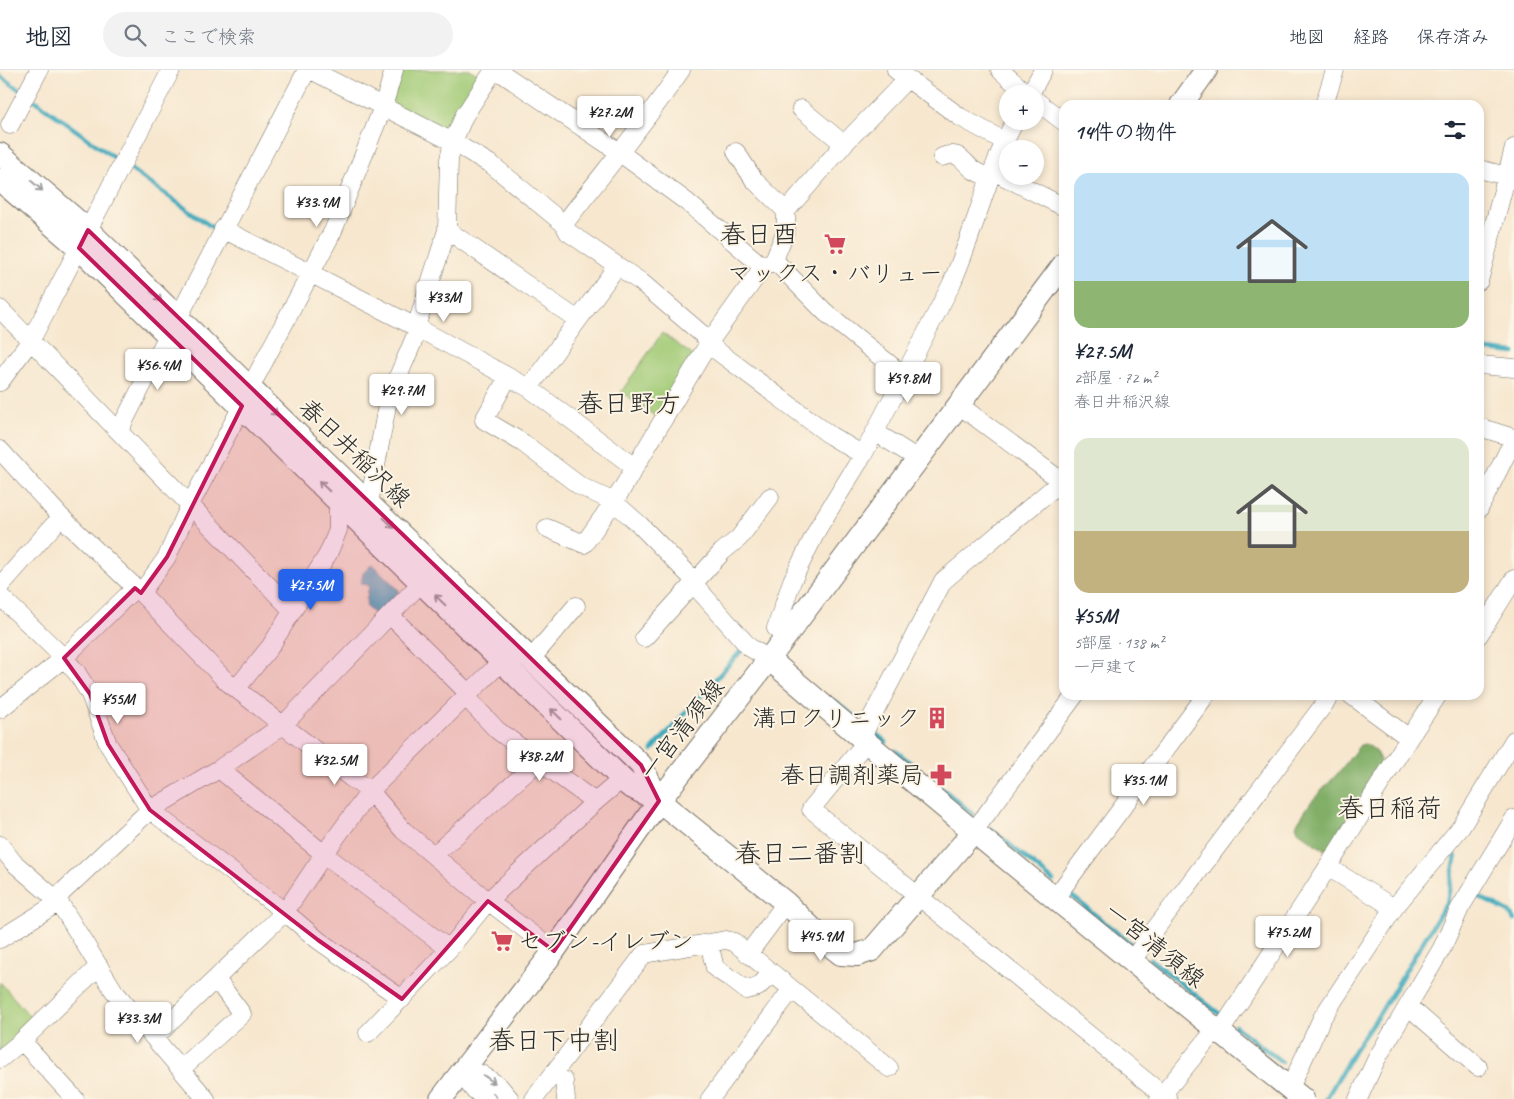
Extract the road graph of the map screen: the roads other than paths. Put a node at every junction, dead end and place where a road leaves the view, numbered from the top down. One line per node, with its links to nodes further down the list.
1 (38, 70): 21 (street)
2 (171, 70): 40 (street)
3 (307, 70): 38 (street)
4 (311, 70): 17 (street)
5 (394, 70): 17 (street)
6 (496, 70): 23 (street); 26 (street)
7 (681, 70): 26 (street)
8 (1000, 70): 13 (street)
9 (1043, 70): 14 (street)
10 (1206, 70): 15 (main road)
11 (1335, 70): 16 (street)
12 (902, 74): 22 (street); 24 (street)
13 (1018, 85)
14 (1034, 85)
15 (1185, 100)
16 (1326, 100)
17 (383, 107): 23 (street); 45 (street)
18 (1044, 107): 20 (street)
19 (801, 110): 24 (street)
20 (1059, 118)
21 (10, 125)
22 (1002, 140)
23 (453, 142): 37 (street); 39 (street)
24 (844, 144): 36 (street)
25 (1514, 148): 33 (street)
26 (619, 152): 37 (street); 41 (street)
27 (736, 152): 36 (street)
28 (0, 154): 40 (main road, 春日井稲沢線, one-way to 40)
29 (999, 154): 32 (street)
30 (942, 157): 32 (street)
31 (1484, 170): 33 (street)
32 (991, 174): 35 (street); 55 (street)
33 (1510, 177): 42 (street)
34 (0, 180): 40 (main road, 春日井稲沢線)
35 (1059, 205)
36 (786, 211): 41 (street)
37 (564, 224): 43 (street)
38 (223, 229): 45 (street); 48 (street)
39 (447, 230): 47 (street); 49 (street)
40 (84, 239): 48 (main road, 春日井稲沢線); 50 (street)
41 (768, 263): 51 (street); 55 (street)
42 (1484, 264)
43 (617, 266): 47 (street); 51 (street)
44 (1059, 271): 59 (main road, 一宮清須線)
45 (312, 274): 49 (street); 58 (street)
46 (0, 309): 50 (street)
47 (578, 320): 57 (street)
48 (173, 326): 58 (main road, 春日井稲沢線); 61 (street)
49 (416, 327): 54 (street); 74 (street)
50 (31, 340): 56 (street); 61 (street)
51 (709, 342): 65 (street); 67 (street)
52 (1484, 365): 53 (street)
53 (1514, 368)
54 (508, 376): 57 (street); 72 (street)
55 (904, 376): 62 (street)
56 (0, 382)
57 (529, 388): 67 (street)
58 (246, 397): 73 (main road, 春日井稲沢線, one-way to 58); 74 (main road, 春日井稲沢線, one-way to 74); 75 (street)
59 (959, 405): 66 (main road, 一宮清須線); 68 (street)
60 (1484, 429): 63 (street)
61 (118, 431): 75 (street)
62 (875, 432): 65 (street); 66 (street)
63 (1514, 439): 71 (street)
64 (0, 450): 76 (street)
65 (863, 455): 88 (street)
66 (918, 459): 88 (main road, 一宮清須線)
67 (634, 466): 72 (street)
68 (1059, 478)
69 (1059, 484): 104 (street)
70 (770, 497): 79 (street)
71 (1484, 499)
72 (614, 502): 77 (street); 79 (street)
73 (341, 504): 80 (main road, 春日井稲沢線); 85 (street)
74 (369, 504): 91 (main road, 春日井稲沢線, one-way to 91)
75 (190, 505): 82 (street); 85 (street)
76 (61, 516): 81 (street); 82 (street)
77 (547, 528)
78 (1514, 579): 87 (street)
79 (695, 581): 89 (street); 92 (street)
80 (422, 582): 86 (street); 93 (main road, 春日井稲沢線, one-way to 80)
81 (0, 586)
82 (138, 590): 90 (street); 94 (street)
83 (0, 596): 90 (street)
84 (576, 606): 91 (street)
85 (292, 610): 94 (street)
86 (390, 615): 95 (street); 102 (street)
87 (1484, 627)
88 (786, 636): 92 (main road, 一宮清須線)
89 (644, 638)
90 (64, 658): 101 (street); 112 (street)
91 (531, 659): 111 (main road, 春日井稲沢線)
92 (769, 659): 104 (main road, 一宮清須線); 111 (main road, 一宮清須線)
93 (502, 661): 95 (street); 108 (main road, 春日井稲沢線, one-way to 93)
94 (236, 689): 102 (street)
95 (467, 696): 106 (street); 109 (street)
96 (1071, 700): 114 (street)
97 (1202, 700): 120 (street)
98 (1327, 700): 131 (street)
99 (1358, 700): 103 (street)
100 (1435, 700): 103 (street)
101 (0, 709)
102 (283, 725): 107 (street); 109 (street)
103 (1409, 738): 118 (street)
104 (863, 740): 114 (main road, 一宮清須線); 119 (street)
105 (1514, 740): 124 (street)
106 (539, 761): 110 (street); 117 (street)
107 (219, 769): 112 (street); 116 (street)
108 (622, 779): 110 (street); 111 (main road, 春日井稲沢線)
109 (370, 791): 116 (street); 117 (street)
110 (595, 802): 122 (street)
111 (659, 802): 123 (main road, 一宮清須線); 129 (main road)
112 (150, 810): 121 (street); 125 (street)
113 (1514, 820): 137 (street)
114 (974, 831): 119 (main road, 一宮清須線); 120 (main road, 一宮清須線)
115 (0, 845): 121 (street)
116 (324, 854): 125 (street); 128 (street)
117 (434, 855): 122 (street)
118 (1328, 867): 124 (street); 138 (street)
119 (919, 895): 123 (main road, 一宮清須線); 149 (street)
120 (1055, 898): 131 (main road, 一宮清須線)
121 (57, 900): 126 (street); 132 (street)
122 (488, 901): 128 (street); 129 (street)
123 (786, 903): 130 (street)
124 (1394, 908): 148 (street)
125 (285, 912): 134 (street); 136 (street)
126 (0, 938)
127 (709, 943): 130 (street); 133 (street); 147 (street)
128 (449, 949): 136 (street)
129 (554, 951): 146 (main road)
130 (748, 954): 133 (street)
131 (1132, 960): 138 (main road, 一宮清須線)
132 (99, 966): 140 (street); 141 (street)
133 (772, 973): 135 (street)
134 (216, 979): 140 (street); 145 (street)
135 (792, 989): 143 (street); 157 (street)
136 (402, 998): 139 (street)
137 (1408, 1006): 144 (street); 158 (street)
138 (1218, 1030): 148 (main road, 一宮清須線); 149 (street)
139 (368, 1033)
140 (154, 1038): 145 (street)
141 (22, 1040): 142 (street); 150 (street)
142 (0, 1059)
143 (889, 1068)
144 (1478, 1068)
145 (181, 1069): 151 (street)
146 (461, 1072): 152 (main road); 153 (street); 154 (street, one-way to 154)
147 (554, 1073): 155 (street); 156 (street)
148 (1296, 1094)
149 (1163, 1097)
150 (75, 1099)
151 (206, 1099)
152 (441, 1099)
153 (486, 1099)
154 (510, 1099)
155 (534, 1099)
156 (566, 1099)
157 (710, 1099)
158 (1358, 1099)

